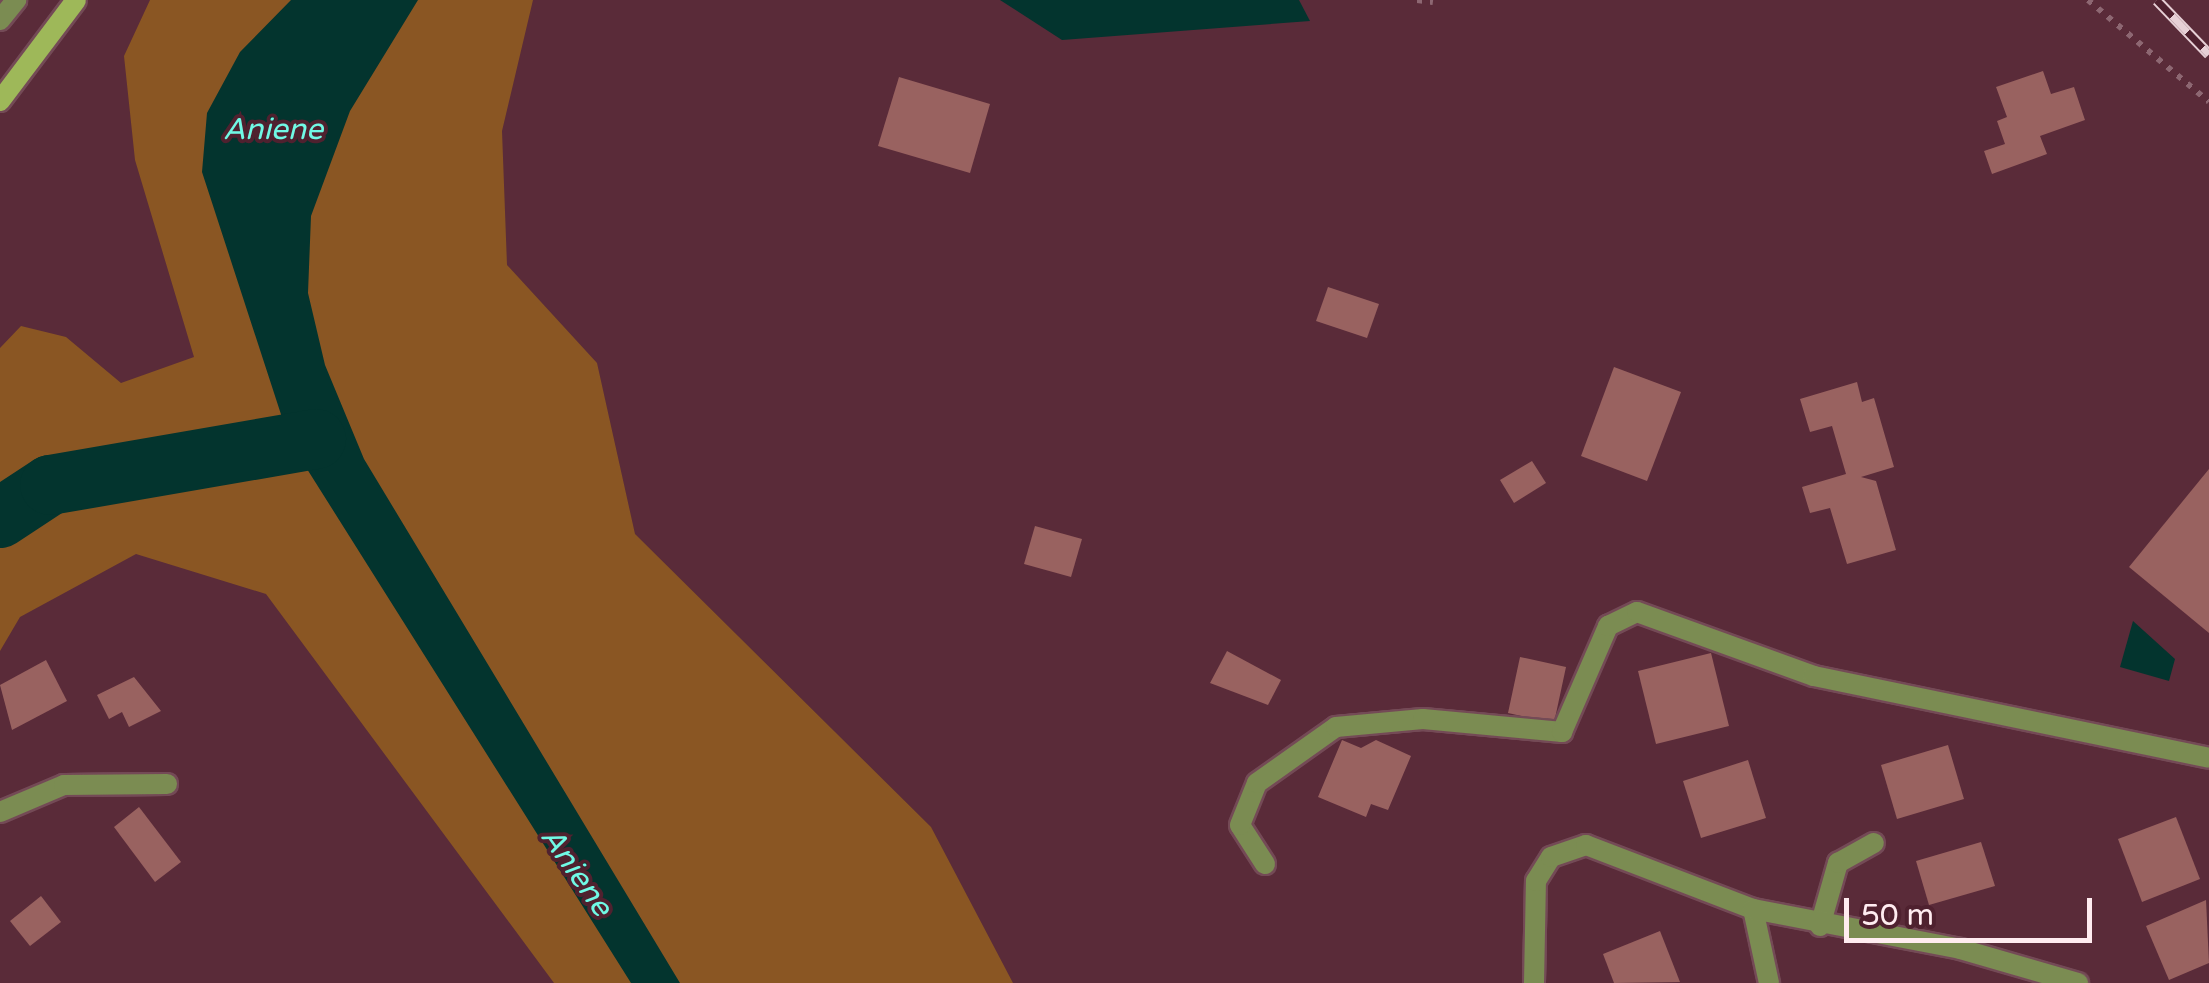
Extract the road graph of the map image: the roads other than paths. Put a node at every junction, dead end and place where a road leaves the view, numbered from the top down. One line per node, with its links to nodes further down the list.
1 (16, 0): 3 (street)
2 (76, 0): 4 (main road)
3 (0, 20)
4 (0, 101)
5 (2209, 758): 9 (street)
6 (167, 784): 7 (street)
7 (0, 812)
8 (1874, 843): 11 (street)
9 (1265, 864)
10 (1753, 909): 11 (street); 12 (street); 13 (street)
11 (1820, 926): 14 (street)
12 (1534, 983)
13 (1769, 983)
14 (2078, 983)

